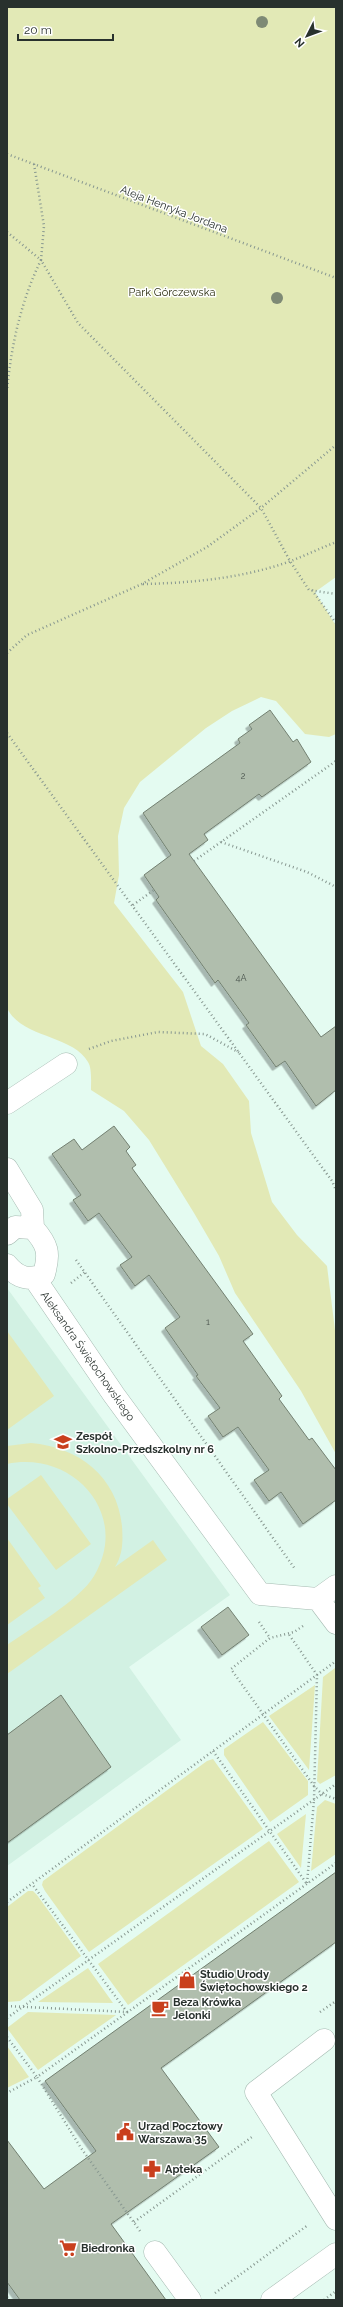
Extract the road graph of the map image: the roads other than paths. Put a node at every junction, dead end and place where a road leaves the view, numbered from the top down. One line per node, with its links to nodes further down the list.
1 (66, 1064): 2 (street)
2 (7, 1103)
3 (12, 1176): 4 (street)
4 (18, 1230): 6 (street, Aleksandra Świętochowskiego)
5 (7, 1265): 6 (street)
6 (32, 1279): 8 (street, Aleksandra Świętochowskiego)
7 (336, 1586): 8 (street)
8 (314, 1599): 9 (street)
9 (336, 1623)
10 (324, 2040): 11 (street)
11 (333, 2214)
12 (155, 2252): 14 (street)
13 (336, 2254): 15 (street)
14 (190, 2300)
15 (272, 2300)

